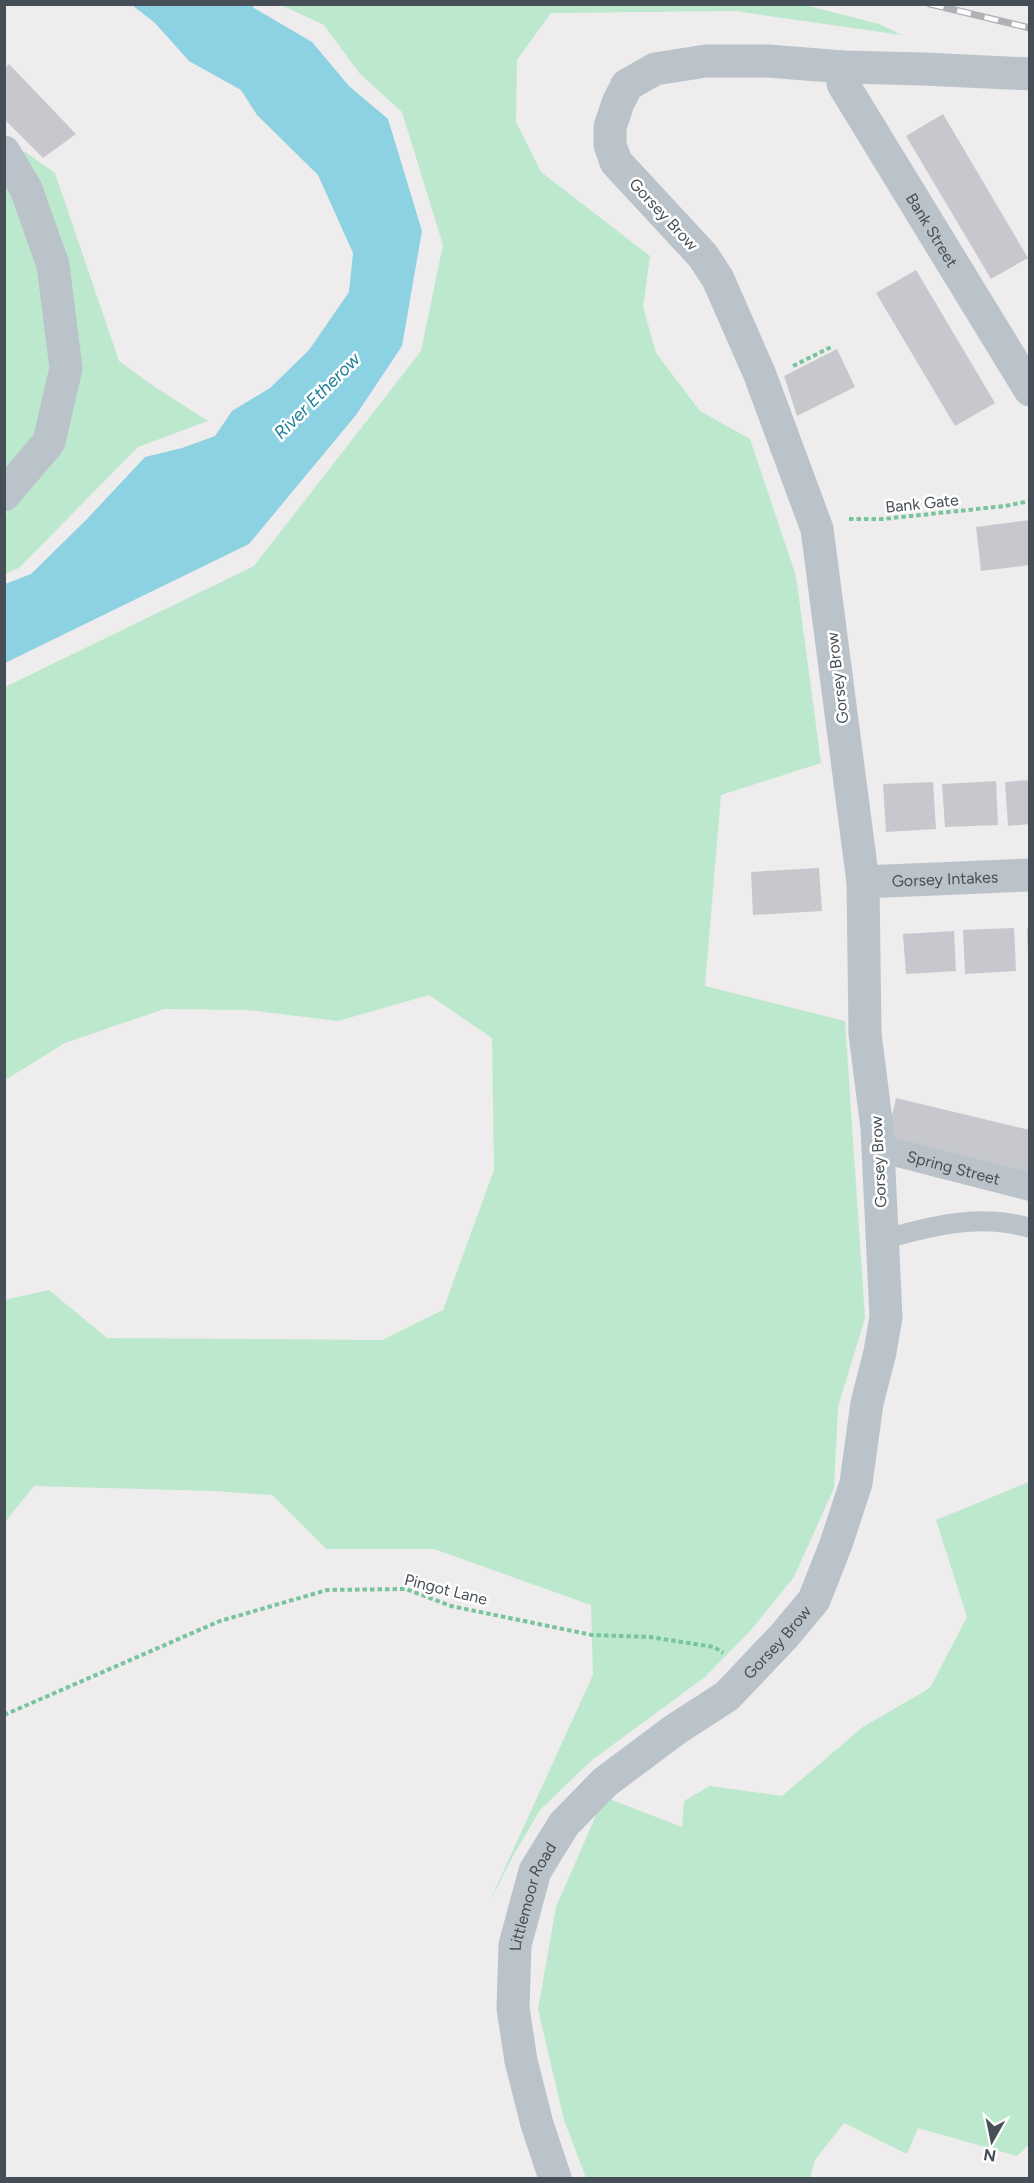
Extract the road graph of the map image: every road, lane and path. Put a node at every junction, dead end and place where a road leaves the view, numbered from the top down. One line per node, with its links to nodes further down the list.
1 (843, 67): 2 (street, Gorsey Brow); 5 (street, Gorsey Brow); 6 (street, Bank Street)
2 (1029, 74)
3 (4, 152): 7 (street)
4 (831, 346): 5 (path)
5 (763, 382): 9 (street, Gorsey Brow)
6 (1029, 390)
7 (4, 495)
8 (1029, 501): 9 (path, Bank Gate)
9 (817, 529): 11 (street, Gorsey Brow)
10 (1029, 875): 11 (street, Gorsey Intakes)
11 (862, 882): 12 (street, Gorsey Brow)
12 (878, 1148): 13 (street, Spring Street); 15 (street, Gorsey Brow)
13 (1029, 1187)
14 (1029, 1228): 15 (lane)
15 (882, 1239): 16 (street, Gorsey Brow)
16 (751, 1671): 17 (street, Gorsey Brow); 18 (path, Pingot Lane)
17 (727, 1696): 19 (street, Littlemoor Road)
18 (4, 1715)
19 (555, 2178)

